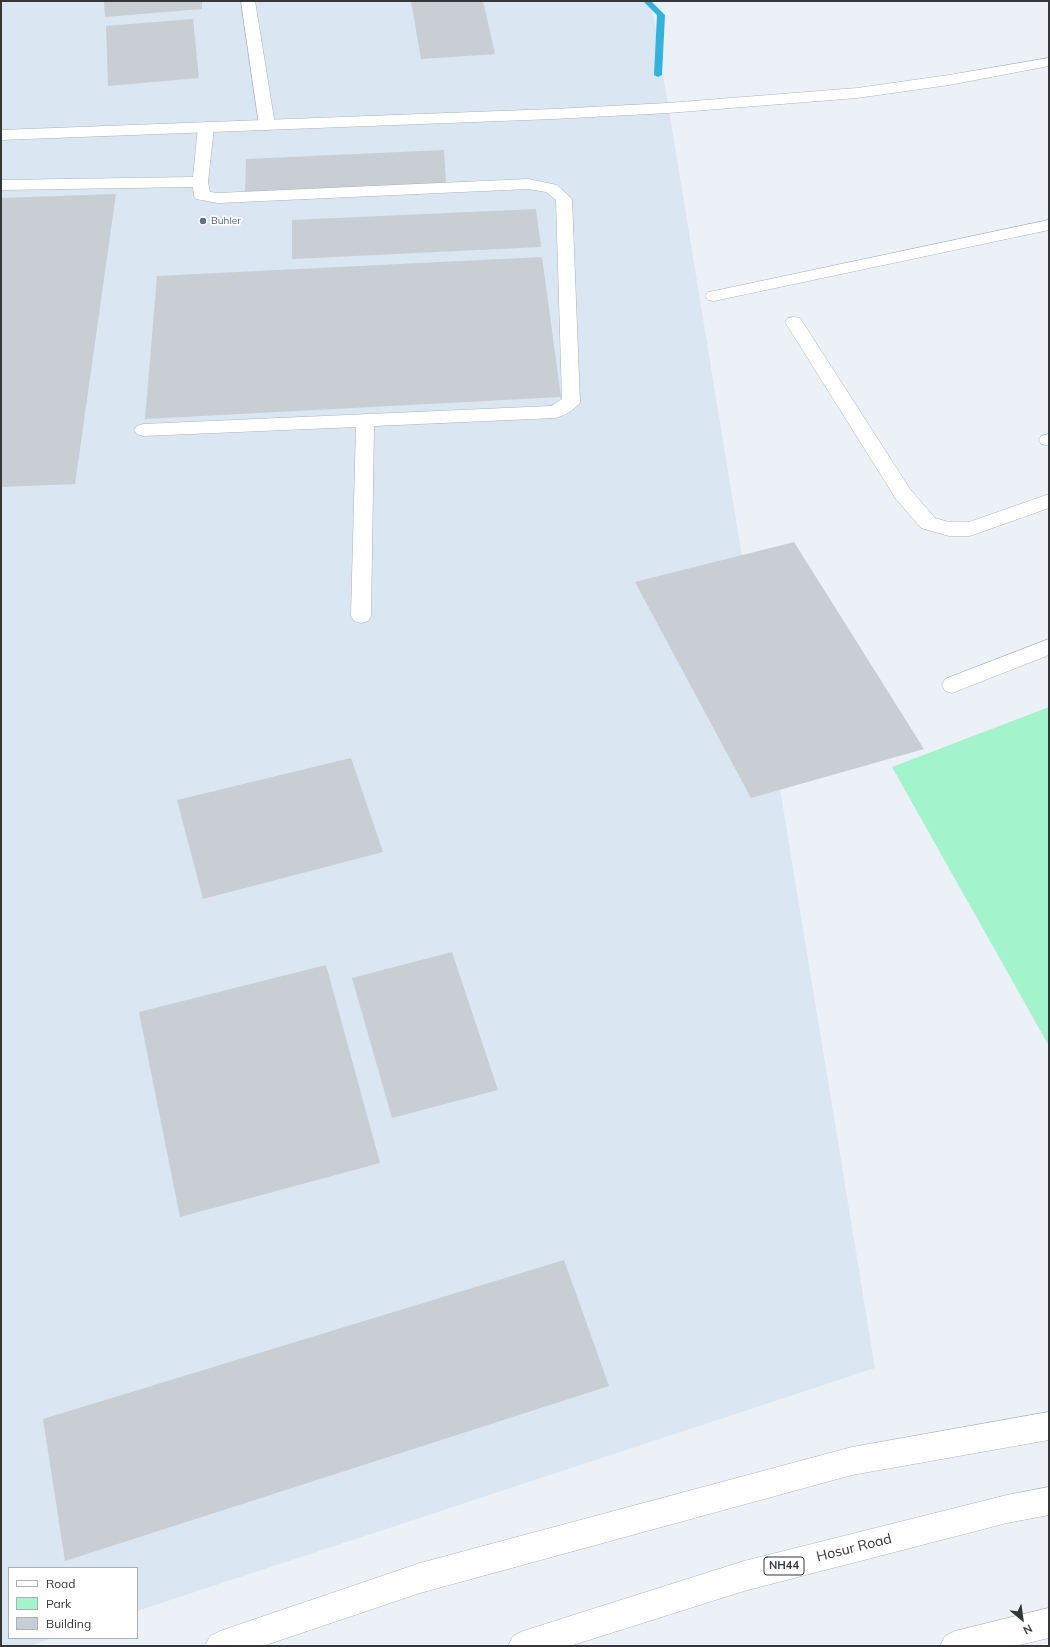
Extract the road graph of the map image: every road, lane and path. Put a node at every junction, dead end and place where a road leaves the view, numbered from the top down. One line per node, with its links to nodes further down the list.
1 (248, 1): 3 (main road)
2 (1049, 62): 3 (main road)
3 (267, 125): 4 (main road)
4 (206, 127): 5 (main road); 6 (main road)
5 (1, 135)
6 (200, 182): 7 (main road); 11 (main road)
7 (1, 185)
8 (1049, 224): 9 (main road)
9 (714, 296)
10 (794, 322): 13 (main road)
11 (365, 420): 12 (main road); 14 (main road)
12 (143, 430)
13 (1049, 501)
14 (361, 616)
15 (1049, 647): 16 (main road)
16 (952, 685)
17 (1049, 1426): 20 (main road)
18 (1049, 1501): 21 (main road, Hosur Road / NH44)
19 (1049, 1623): 22 (main road)
20 (220, 1646)
21 (523, 1646)
22 (955, 1646)

